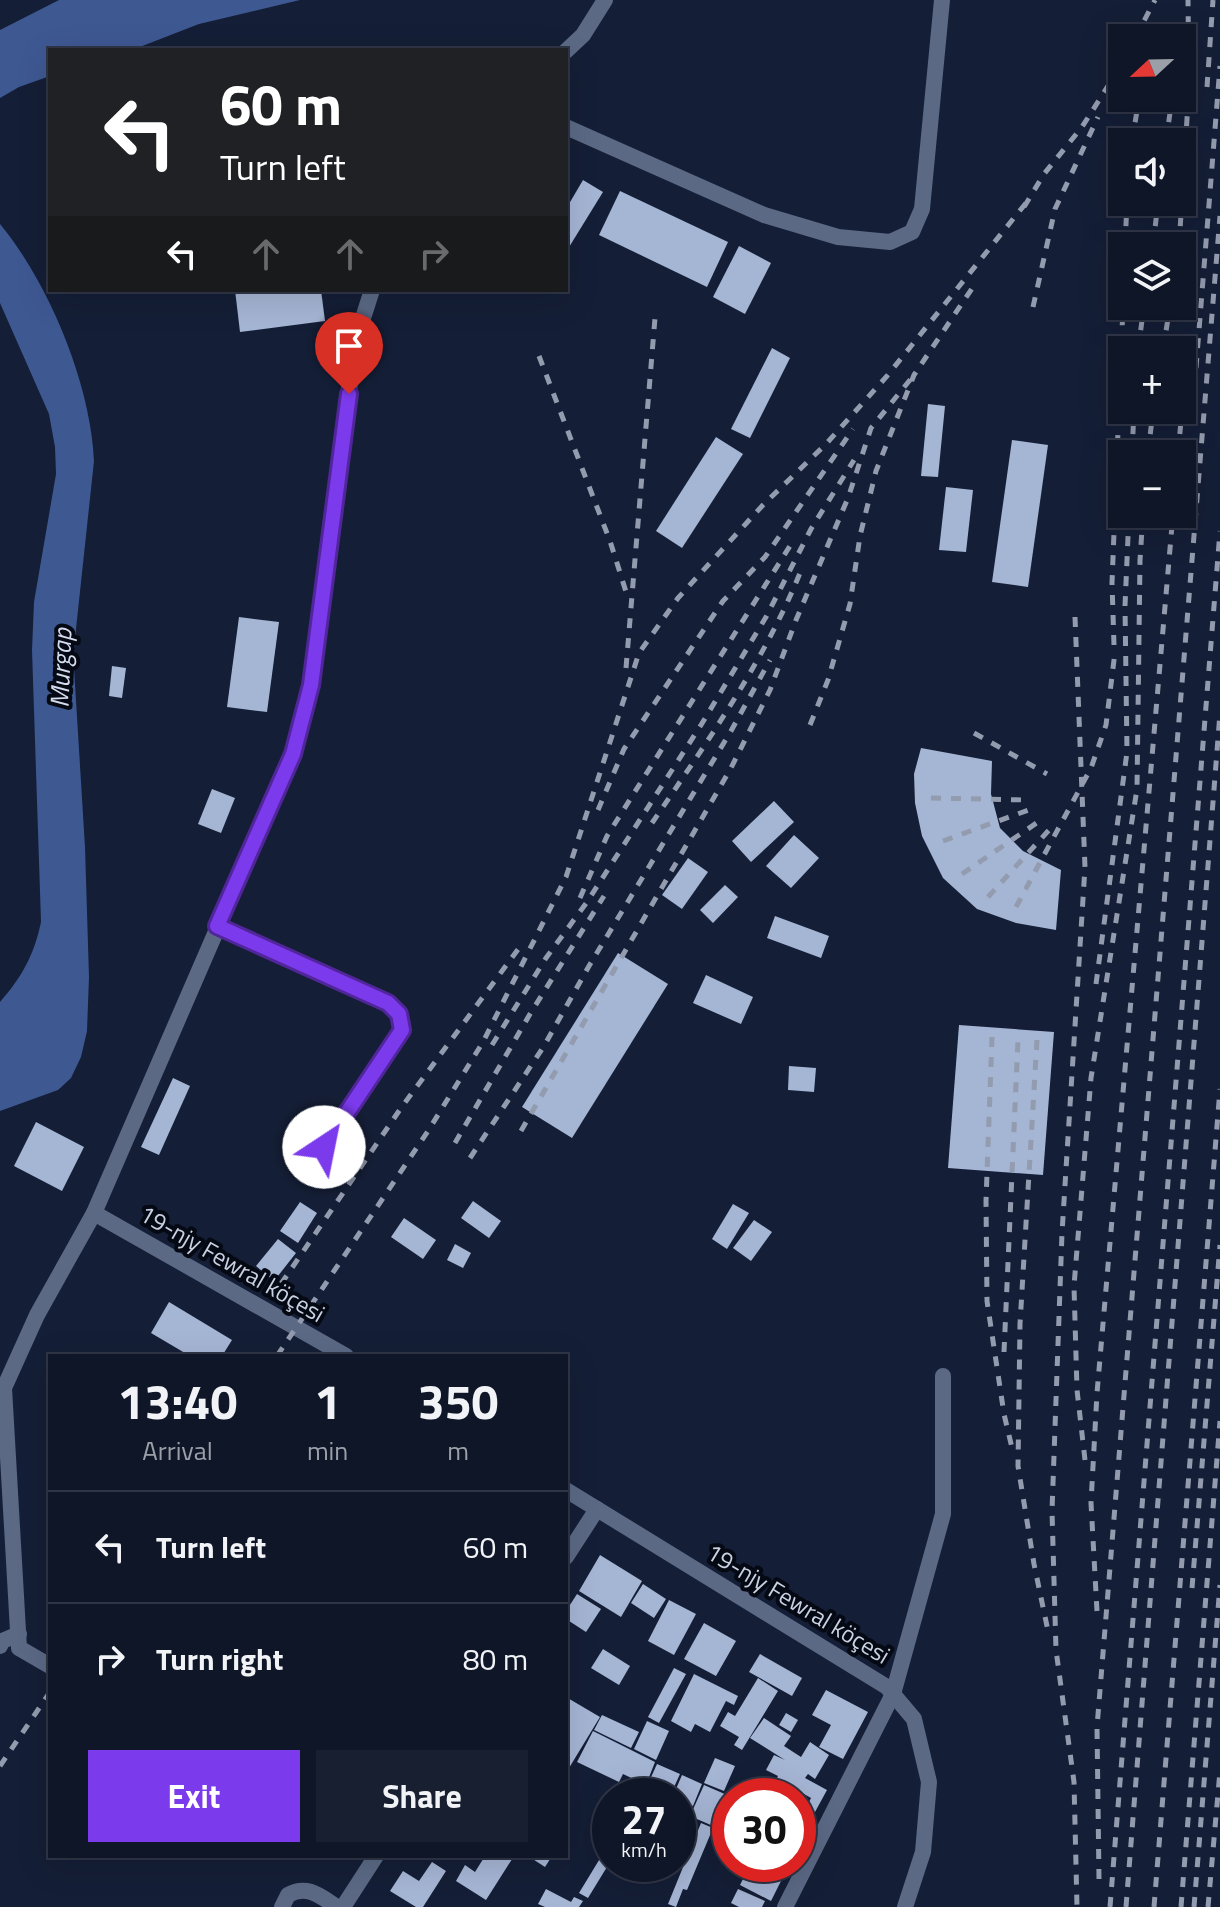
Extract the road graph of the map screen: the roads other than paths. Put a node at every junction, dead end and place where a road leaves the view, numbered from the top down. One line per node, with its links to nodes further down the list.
1 (605, 0): 3 (street)
2 (942, 0): 4 (street)
3 (568, 49)
4 (568, 128)
5 (371, 292): 6 (street)
6 (217, 926): 7 (street); 8 (street)
7 (308, 1170)
8 (94, 1213): 9 (street, 19-njy Fewral köçesi); 14 (street)
9 (342, 1354)
10 (943, 1376): 17 (street)
11 (568, 1491): 12 (street, 19-njy Fewral köçesi)
12 (597, 1509): 13 (street); 17 (street, 19-njy Fewral köçesi)
13 (568, 1554)
14 (19, 1634): 15 (street); 16 (street)
15 (0, 1646)
16 (48, 1665)
17 (893, 1694): 22 (street); 23 (street, 19-njy Fewral köçesi)
18 (375, 1858): 21 (street)
19 (282, 1907): 20 (street)
20 (337, 1907)
21 (343, 1907)
22 (785, 1907)
23 (905, 1907)

